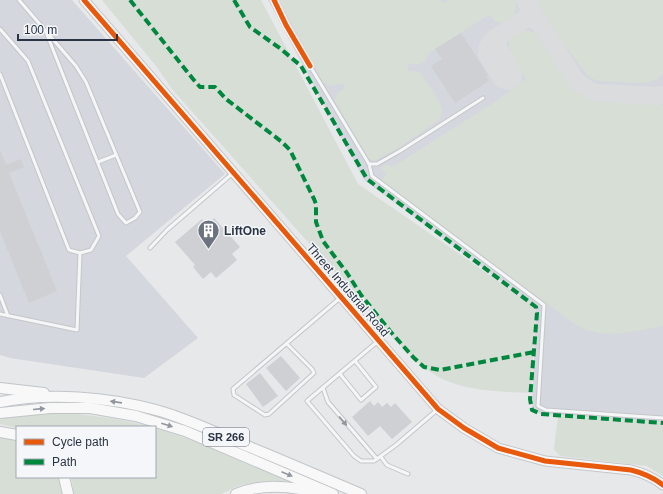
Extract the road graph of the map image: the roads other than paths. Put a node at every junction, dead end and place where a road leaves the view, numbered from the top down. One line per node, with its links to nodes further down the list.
1 (20, 0): 5 (lane)
2 (84, 0): 12 (street, Threet Industrial Road)
3 (274, 0): 6 (street)
4 (0, 29): 14 (lane)
5 (46, 32): 9 (lane); 10 (lane)
6 (310, 66): 11 (lane)
7 (0, 74): 14 (lane)
8 (483, 98): 11 (lane)
9 (116, 155): 10 (lane); 10 (lane)
10 (98, 162)
11 (369, 164): 29 (lane)
12 (234, 173): 13 (lane); 16 (street, Threet Industrial Road)
13 (150, 248)
14 (80, 253): 18 (lane)
15 (0, 295): 18 (lane)
16 (341, 297): 19 (street, Threet Industrial Road); 20 (lane)
17 (0, 314): 18 (lane)
18 (8, 316)
19 (379, 341): 21 (lane); 27 (street, Threet Industrial Road)
20 (287, 344): 20 (lane)
21 (355, 361): 22 (lane); 22 (lane)
22 (340, 374): 24 (lane)
23 (0, 388): 25 (main road)
24 (323, 388): 33 (lane, one-way to 33); 33 (lane)
25 (84, 398): 26 (main road, SR 266); 41 (main road, SR 266, one-way to 25)
26 (0, 402)
27 (438, 409): 32 (lane); 36 (street, Threet Industrial Road)
28 (0, 413): 40 (main road, SR 266, one-way to 40)
29 (663, 418)
30 (0, 432): 31 (main road)
31 (16, 435)
32 (381, 457): 33 (lane); 34 (lane)
33 (377, 459)
34 (408, 474)
35 (64, 478): 37 (main road)
36 (663, 485)
37 (68, 494)
38 (236, 494): 39 (main road)
39 (320, 494)
40 (333, 494)
41 (361, 494)

